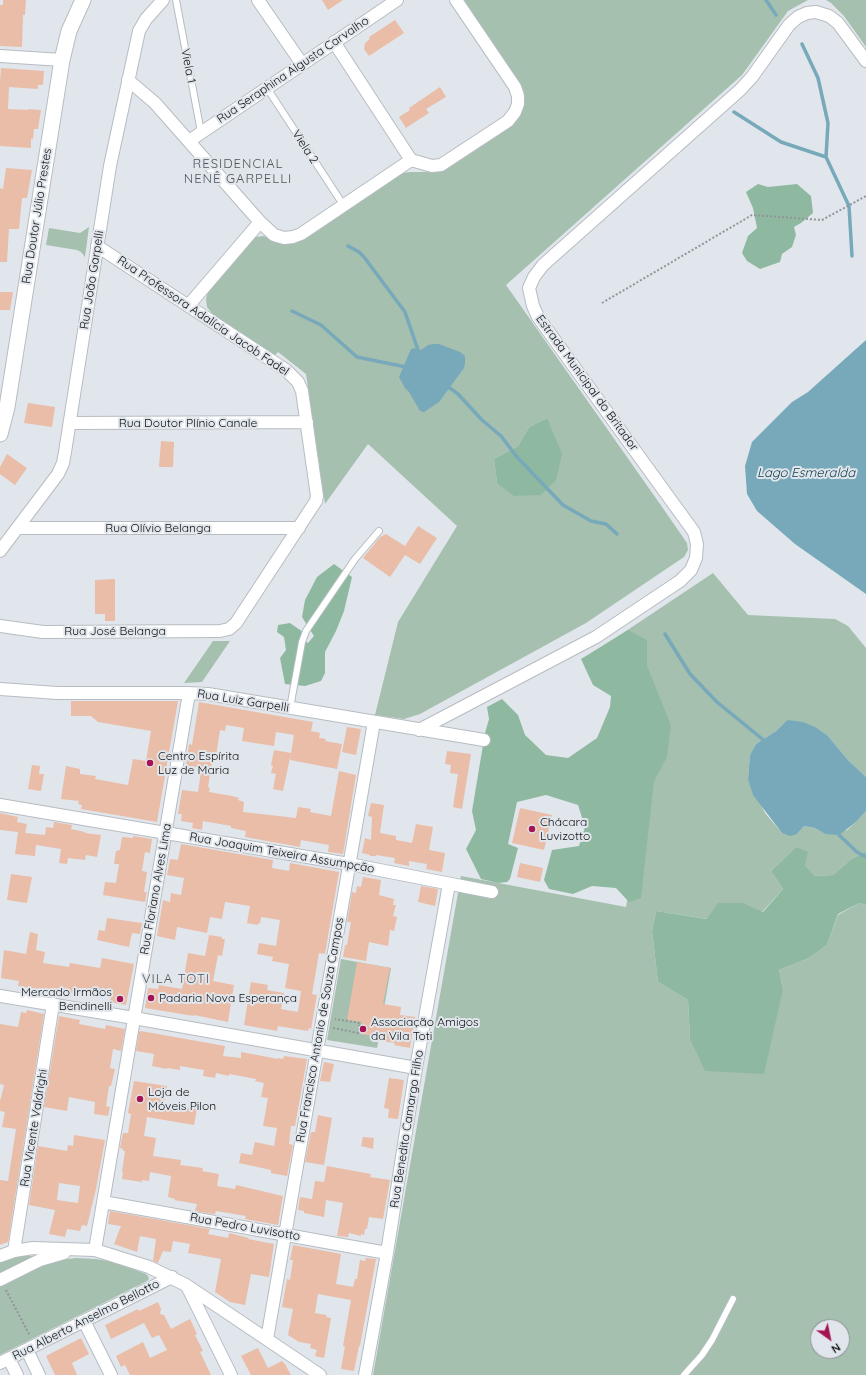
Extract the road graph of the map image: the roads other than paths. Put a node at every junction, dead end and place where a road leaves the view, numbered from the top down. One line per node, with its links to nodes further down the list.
1 (83, 0): 9 (street, Rua Doutor Júlio Prestes)
2 (164, 0): 12 (street, Rua João Garpelli)
3 (176, 0): 14 (lane, Viela 1)
4 (258, 0): 11 (street)
5 (456, 0): 16 (street)
6 (389, 2): 7 (street, Rua Seraphina Algusta Carvalho)
7 (334, 42): 11 (street, Rua Seraphina Algusta Carvalho); 16 (street)
8 (0, 56): 9 (street)
9 (62, 60): 21 (street, Rua Doutor Júlio Prestes)
10 (866, 61): 35 (street, Estrada Municipal do Britador)
11 (302, 64): 13 (street, Rua Seraphina Algusta Carvalho)
12 (128, 80): 15 (street); 19 (street, Rua João Garpelli)
13 (267, 88): 14 (street, Rua Seraphina Algusta Carvalho); 17 (lane, Viela 2)
14 (201, 132): 15 (street, Rua Seraphina Algusta Carvalho)
15 (188, 141): 18 (street)
16 (411, 160): 17 (street)
17 (344, 206): 18 (street)
18 (260, 222): 20 (street)
19 (97, 246): 20 (street, Rua Professora Adalícia Jacob Fadel); 23 (street, Rua João Garpelli)
20 (188, 306): 22 (street, Rua Professora Adalícia Jacob Fadel)
21 (5, 386): 24 (street, Rua Doutor Júlio Prestes)
22 (307, 422): 23 (street, Rua Doutor Plínio Canale); 26 (street, Rua Professora Adalícia Jacob Fadel)
23 (70, 423): 25 (street, Rua João Garpelli)
24 (0, 434)
25 (18, 528): 26 (street, Rua Olívio Belanga); 28 (street, Rua João Garpelli)
26 (299, 528): 30 (street, Rua Professora Adalícia Jacob Fadel)
27 (379, 531): 33 (lane)
28 (0, 551)
29 (0, 626): 30 (street, Rua José Belanga)
30 (229, 629)
31 (0, 689): 32 (street, Rua Luiz Garpelli)
32 (189, 692): 33 (street, Rua Luiz Garpelli); 38 (street, Rua Floriano Alves Lima)
33 (290, 708): 34 (street, Rua Luiz Garpelli)
34 (374, 722): 35 (street, Rua Luiz Garpelli); 39 (street, Rua Francisco Antonio de Souza Campos)
35 (419, 730): 36 (street, Rua Luiz Garpelli)
36 (484, 740)
37 (0, 805): 38 (street, Rua Joaquim Teixeira Assumpção)
38 (166, 833): 39 (street, Rua Joaquim Teixeira Assumpção); 44 (street, Rua Floriano Alves Lima)
39 (349, 864): 40 (street, Rua Joaquim Teixeira Assumpção); 45 (street, Rua Francisco Antonio de Souza Campos)
40 (449, 884): 41 (street, Rua Joaquim Teixeira Assumpção); 46 (street, Rua Benedito Camargo Filho)
41 (492, 892)
42 (0, 996): 43 (street)
43 (53, 1004): 44 (street); 51 (street, Rua Vicente Valdrighi)
44 (134, 1018): 45 (street); 47 (street, Rua Floriano Alves Lima)
45 (323, 1051): 46 (street); 48 (street, Rua Francisco Antonio de Souza Campos)
46 (416, 1068): 52 (street, Rua Benedito Camargo Filho)
47 (103, 1202): 48 (street, Rua Pedro Luvisotto); 50 (street, Rua Floriano Alves Lima)
48 (285, 1235): 52 (street, Rua Pedro Luvisotto); 59 (street, Rua Francisco Antonio de Souza Campos)
49 (72, 1250): 50 (street); 51 (street); 55 (street)
50 (95, 1250): 54 (street)
51 (14, 1251): 53 (street)
52 (387, 1253): 67 (street, Rua Benedito Camargo Filho)
53 (0, 1256)
54 (172, 1277): 56 (street); 58 (street, Rua Alberto Anselmo Bellotto)
55 (0, 1280)
56 (186, 1285): 59 (street); 65 (street)
57 (733, 1299): 68 (lane)
58 (84, 1321): 60 (street, Rua Alberto Anselmo Bellotto); 64 (street)
59 (267, 1339): 66 (street)
60 (27, 1350): 61 (street, Rua Alberto Anselmo Bellotto); 63 (street)
61 (5, 1361): 62 (street)
62 (17, 1375)
63 (39, 1375)
64 (111, 1375)
65 (231, 1375)
66 (320, 1375)
67 (365, 1375)
68 (684, 1375)

